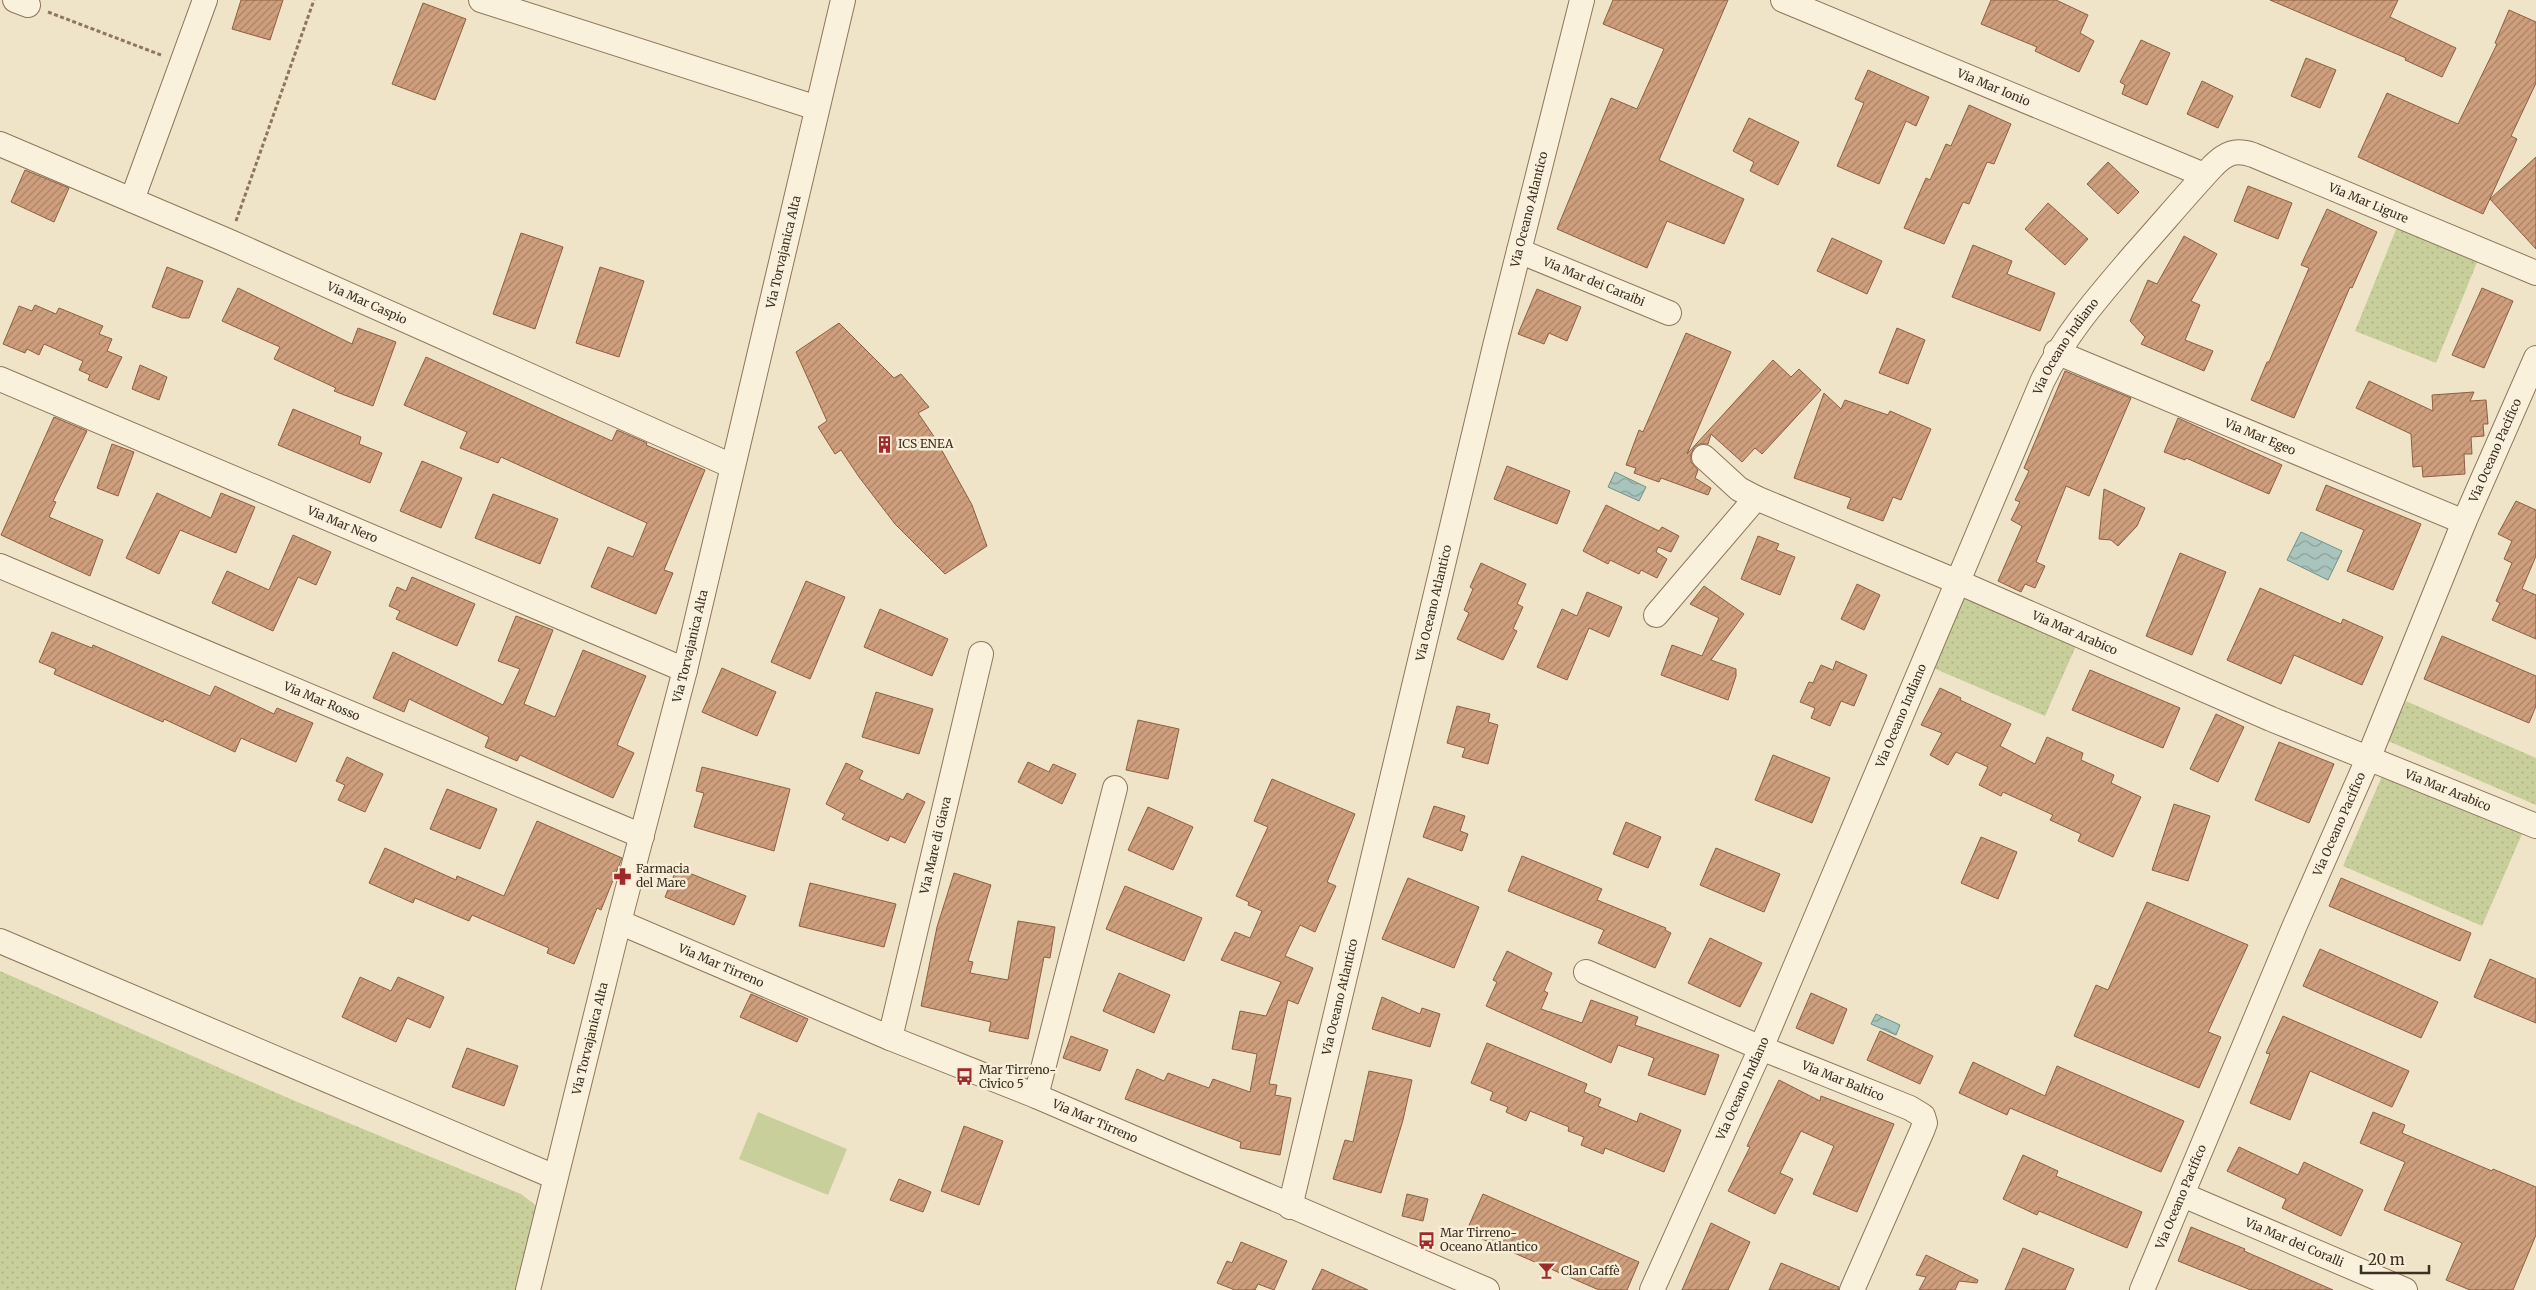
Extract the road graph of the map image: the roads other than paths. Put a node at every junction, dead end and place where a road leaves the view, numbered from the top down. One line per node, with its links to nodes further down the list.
1 (205, 0): 9 (street)
2 (481, 0): 6 (street)
3 (843, 0): 6 (street, Via Torvajanica Alta)
4 (1582, 0): 10 (street, Via Oceano Atlantico)
5 (1783, 0): 8 (street, Via Mar Ionio)
6 (818, 108): 17 (street, Via Torvajanica Alta)
7 (0, 144): 9 (street, Via Mar Caspio)
8 (2204, 175): 11 (street, Via Mar Ligure); 13 (street, Via Oceano Indiano)
9 (132, 200): 17 (street, Via Mar Caspio)
10 (1519, 251): 12 (street, Via Mar dei Caraibi); 37 (street, Via Oceano Atlantico)
11 (2536, 273)
12 (1669, 313)
13 (2056, 352): 19 (street, Via Mar Egeo); 21 (street, Via Oceano Indiano)
14 (2536, 358): 19 (street, Via Oceano Pacifico)
15 (0, 380): 24 (street, Via Mar Nero)
16 (1704, 457): 18 (street, Via Mar Arabico)
17 (732, 466): 24 (street, Via Torvajanica Alta)
18 (1756, 498): 21 (street, Via Mar Arabico); 22 (street)
19 (2464, 522): 25 (street, Via Oceano Pacifico)
20 (0, 566): 28 (street, Via Mar Rosso)
21 (1958, 582): 25 (street, Via Mar Arabico); 33 (street, Via Oceano Indiano)
22 (1656, 615)
23 (981, 654): 32 (street, Via Mare di Giava)
24 (685, 670): 28 (street, Via Torvajanica Alta)
25 (2368, 759): 27 (street, Via Mar Arabico); 36 (street, Via Oceano Pacifico)
26 (1116, 788): 34 (street)
27 (2536, 826)
28 (642, 836): 29 (street, Via Torvajanica Alta)
29 (619, 922): 32 (street, Via Mar Tirreno); 35 (street, Via Torvajanica Alta)
30 (0, 941): 35 (street)
31 (1586, 972): 33 (street, Via Mar Baltico)
32 (890, 1038): 34 (street, Via Mar Tirreno)
33 (1761, 1048): 40 (street, Via Oceano Indiano); 41 (street, Via Mar Baltico)
34 (1036, 1096): 37 (street, Via Mar Tirreno)
35 (555, 1178): 38 (street, Via Torvajanica Alta)
36 (2183, 1195): 42 (street, Via Oceano Pacifico); 43 (street, Via Mar dei Coralli)
37 (1290, 1207): 39 (street, Via Mar Tirreno)
38 (528, 1290)
39 (1487, 1290)
40 (1652, 1290)
41 (1852, 1290)
42 (2142, 1290)
43 (2405, 1290)

